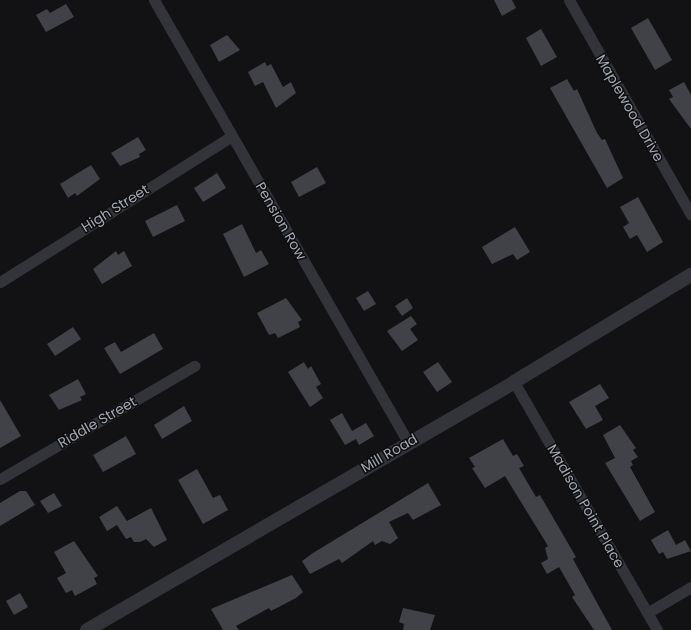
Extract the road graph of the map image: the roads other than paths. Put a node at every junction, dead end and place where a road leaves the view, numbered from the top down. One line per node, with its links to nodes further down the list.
1 (154, 0): 3 (street, Pension Row)
2 (569, 0): 4 (street, Maplewood Drive)
3 (232, 136): 6 (street, High Street); 9 (street, Pension Row)
4 (691, 215)
5 (691, 275): 8 (street, Mill Road)
6 (0, 282)
7 (194, 366): 10 (street, Riddle Street)
8 (514, 382): 9 (street, Mill Road); 12 (street, Madison Point Place)
9 (408, 442): 13 (street, Mill Road)
10 (0, 479)
11 (691, 587): 12 (street)
12 (647, 613): 14 (street, Madison Point Place)
13 (96, 628)
14 (657, 630)

